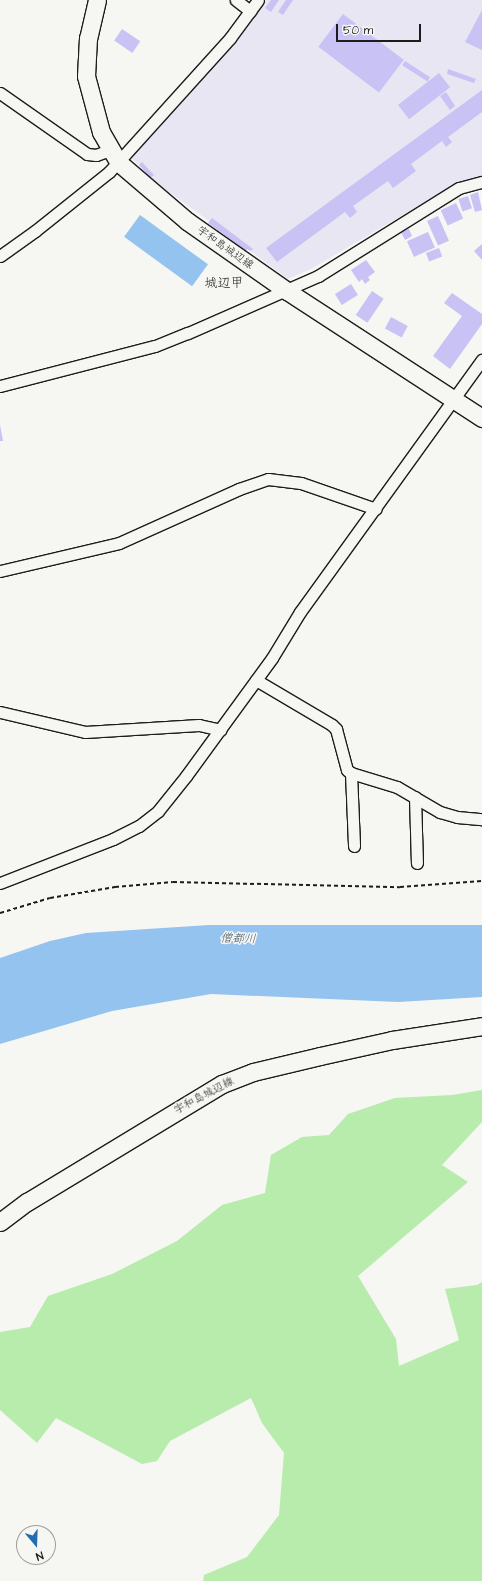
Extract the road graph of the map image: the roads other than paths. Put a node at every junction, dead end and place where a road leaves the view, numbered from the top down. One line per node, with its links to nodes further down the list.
1 (97, 0): 6 (main road, 宇和島城辺線)
2 (236, 0): 4 (street)
3 (258, 0): 4 (street)
4 (250, 11): 6 (street)
5 (0, 93): 6 (street)
6 (114, 156): 8 (street); 9 (main road, 宇和島城辺線)
7 (482, 182): 9 (street)
8 (0, 256)
9 (287, 291): 11 (street); 12 (main road, 宇和島城辺線)
10 (482, 360): 12 (street)
11 (0, 386)
12 (456, 399): 13 (main road, 宇和島城辺線); 14 (street)
13 (482, 418)
14 (376, 509): 15 (street); 16 (street)
15 (0, 571)
16 (256, 680): 18 (street); 19 (street)
17 (0, 712): 18 (street)
18 (220, 730): 24 (street)
19 (351, 773): 20 (street); 22 (street)
20 (415, 797): 21 (street); 23 (street)
21 (482, 819)
22 (354, 846)
23 (417, 863)
24 (0, 884)
25 (482, 1026): 26 (main road, 宇和島城辺線)
26 (0, 1222)

